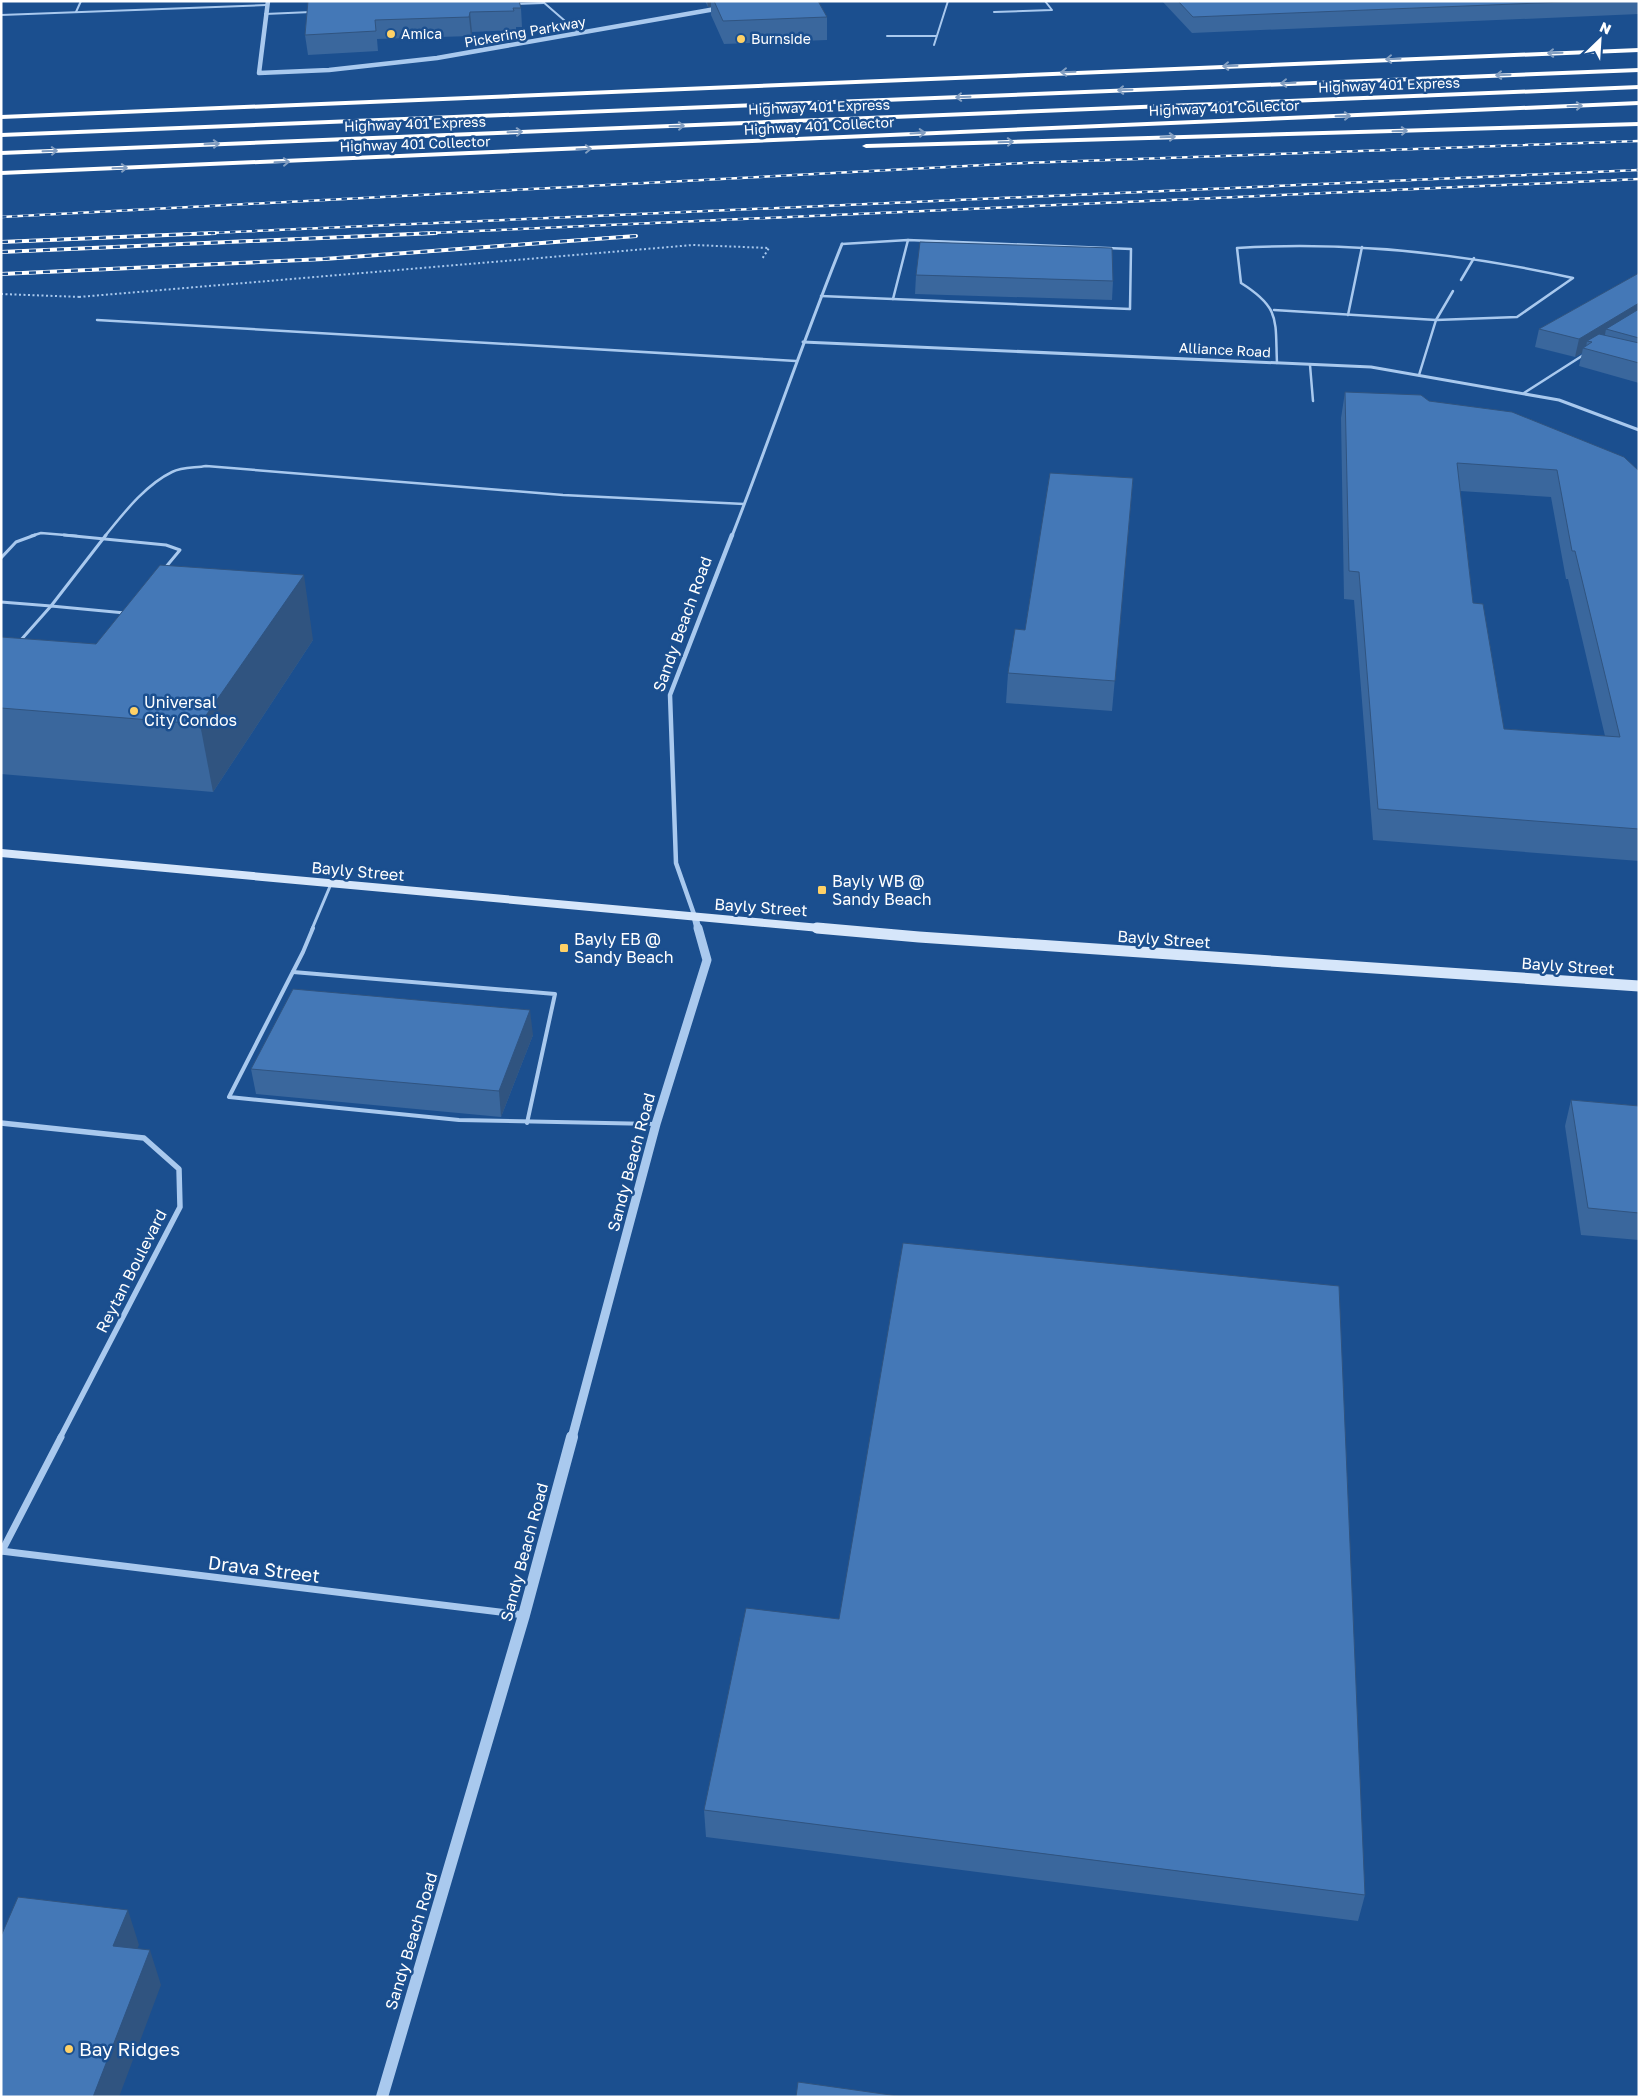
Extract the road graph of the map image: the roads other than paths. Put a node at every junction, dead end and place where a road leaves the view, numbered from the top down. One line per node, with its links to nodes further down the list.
1 (81, 1): 8 (lane)
2 (948, 1): 15 (lane)
3 (1045, 1): 10 (lane)
4 (543, 2): 6 (lane); 13 (lane)
5 (267, 3): 8 (lane); 11 (street)
6 (514, 4)
7 (730, 7): 13 (street, Pickering Parkway)
8 (76, 12): 12 (lane)
9 (311, 12): 11 (lane)
10 (994, 12)
11 (265, 14): 19 (street)
12 (1, 15)
13 (580, 34): 19 (street, Pickering Parkway)
14 (887, 36): 15 (lane)
15 (936, 36): 16 (lane)
16 (934, 45)
17 (1639, 50): 22 (highway, one-way to 22)
18 (1639, 70): 24 (highway, Highway 401 Express, one-way to 24)
19 (259, 73)
20 (1639, 87): 28 (highway, Highway 401 Express, one-way to 20)
21 (1639, 104): 25 (highway, Highway 401 Collector, one-way to 21)
22 (1, 117)
23 (1639, 124): 26 (highway, one-way to 23)
24 (1, 135)
25 (694, 144): 27 (highway); 29 (highway, Highway 401 Collector, one-way to 25)
26 (855, 146)
27 (815, 147)
28 (1, 153)
29 (1, 173)
30 (908, 240): 31 (lane); 37 (lane); 37 (lane)
31 (842, 244): 36 (street, Sandy Beach Road)
32 (1362, 247): 33 (lane); 38 (lane); 39 (lane)
33 (1474, 258): 34 (lane); 41 (lane)
34 (1461, 280)
35 (1453, 291): 41 (lane)
36 (821, 296): 37 (lane); 42 (street, Sandy Beach Road)
37 (893, 299)
38 (1274, 310): 39 (lane); 45 (lane)
39 (1348, 315): 41 (lane)
40 (97, 320): 44 (lane)
41 (1436, 320): 47 (lane)
42 (802, 342): 44 (street, Sandy Beach Road); 45 (street, Alliance Road)
43 (1588, 352): 48 (lane)
44 (796, 361): 51 (street, Sandy Beach Road)
45 (1277, 363): 46 (street, Alliance Road)
46 (1310, 365): 47 (street, Alliance Road); 49 (lane)
47 (1419, 375): 48 (street, Alliance Road)
48 (1524, 393): 50 (street, Alliance Road)
49 (1313, 402)
50 (1639, 430)
51 (744, 504): 52 (lane); 61 (street, Sandy Beach Road)
52 (104, 539): 53 (lane); 54 (lane); 56 (lane)
53 (1, 558)
54 (163, 571)
55 (1, 602): 56 (lane)
56 (51, 606): 57 (lane); 58 (lane)
57 (128, 614)
58 (14, 647)
59 (1, 853): 60 (main road, Bayly Street)
60 (331, 884): 61 (main road, Bayly Street); 62 (lane)
61 (695, 917): 63 (main road, Bayly Street); 66 (street, Sandy Beach Road)
62 (293, 972): 65 (lane); 65 (lane)
63 (1639, 986)
64 (1, 1123): 67 (street, Reytan Boulevard)
65 (527, 1123): 66 (lane)
66 (656, 1124): 68 (street, Sandy Beach Road)
67 (2, 1551): 68 (street, Drava Street)
68 (524, 1616): 69 (street, Sandy Beach Road)
69 (382, 2097)

